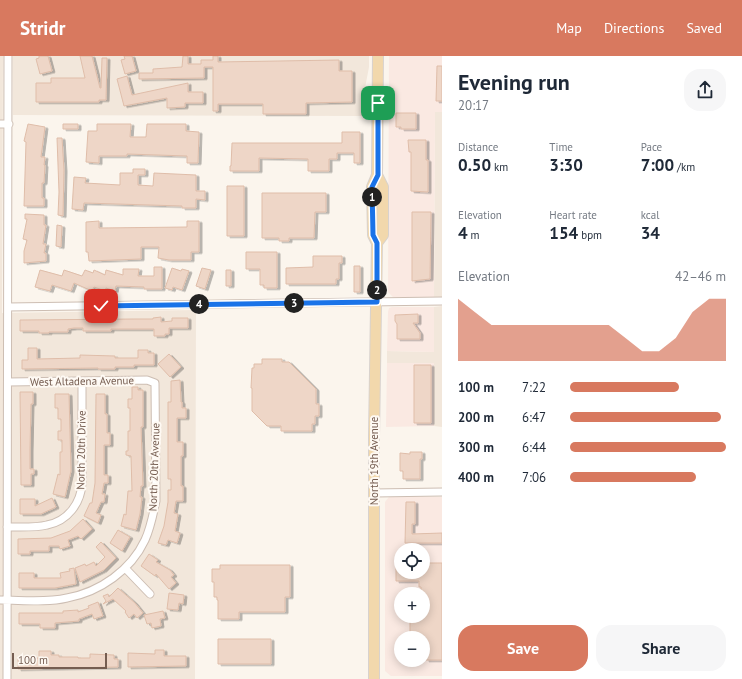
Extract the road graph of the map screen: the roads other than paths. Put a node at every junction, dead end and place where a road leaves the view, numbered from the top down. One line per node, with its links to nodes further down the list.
1 (8, 56): 4 (street)
2 (378, 56): 9 (main road, North 19th Avenue)
3 (0, 124): 4 (street)
4 (8, 124): 6 (street)
5 (0, 195): 6 (street)
6 (8, 195): 7 (street)
7 (4, 267): 10 (street)
8 (442, 301): 9 (street)
9 (377, 302): 10 (street); 15 (main road, North 19th Avenue)
10 (8, 307): 12 (street)
11 (82, 381): 12 (street, West Altadena Avenue); 13 (street, West Altadena Avenue); 16 (street, North 20th Drive)
12 (8, 382): 16 (street)
13 (155, 383): 17 (street, North 20th Avenue)
14 (442, 492): 15 (street)
15 (374, 493): 21 (main road, North 19th Avenue)
16 (7, 527): 19 (street)
17 (125, 568): 18 (street); 19 (street, North 20th Avenue)
18 (150, 594)
19 (3, 600): 20 (street)
20 (7, 679)
21 (374, 679)

